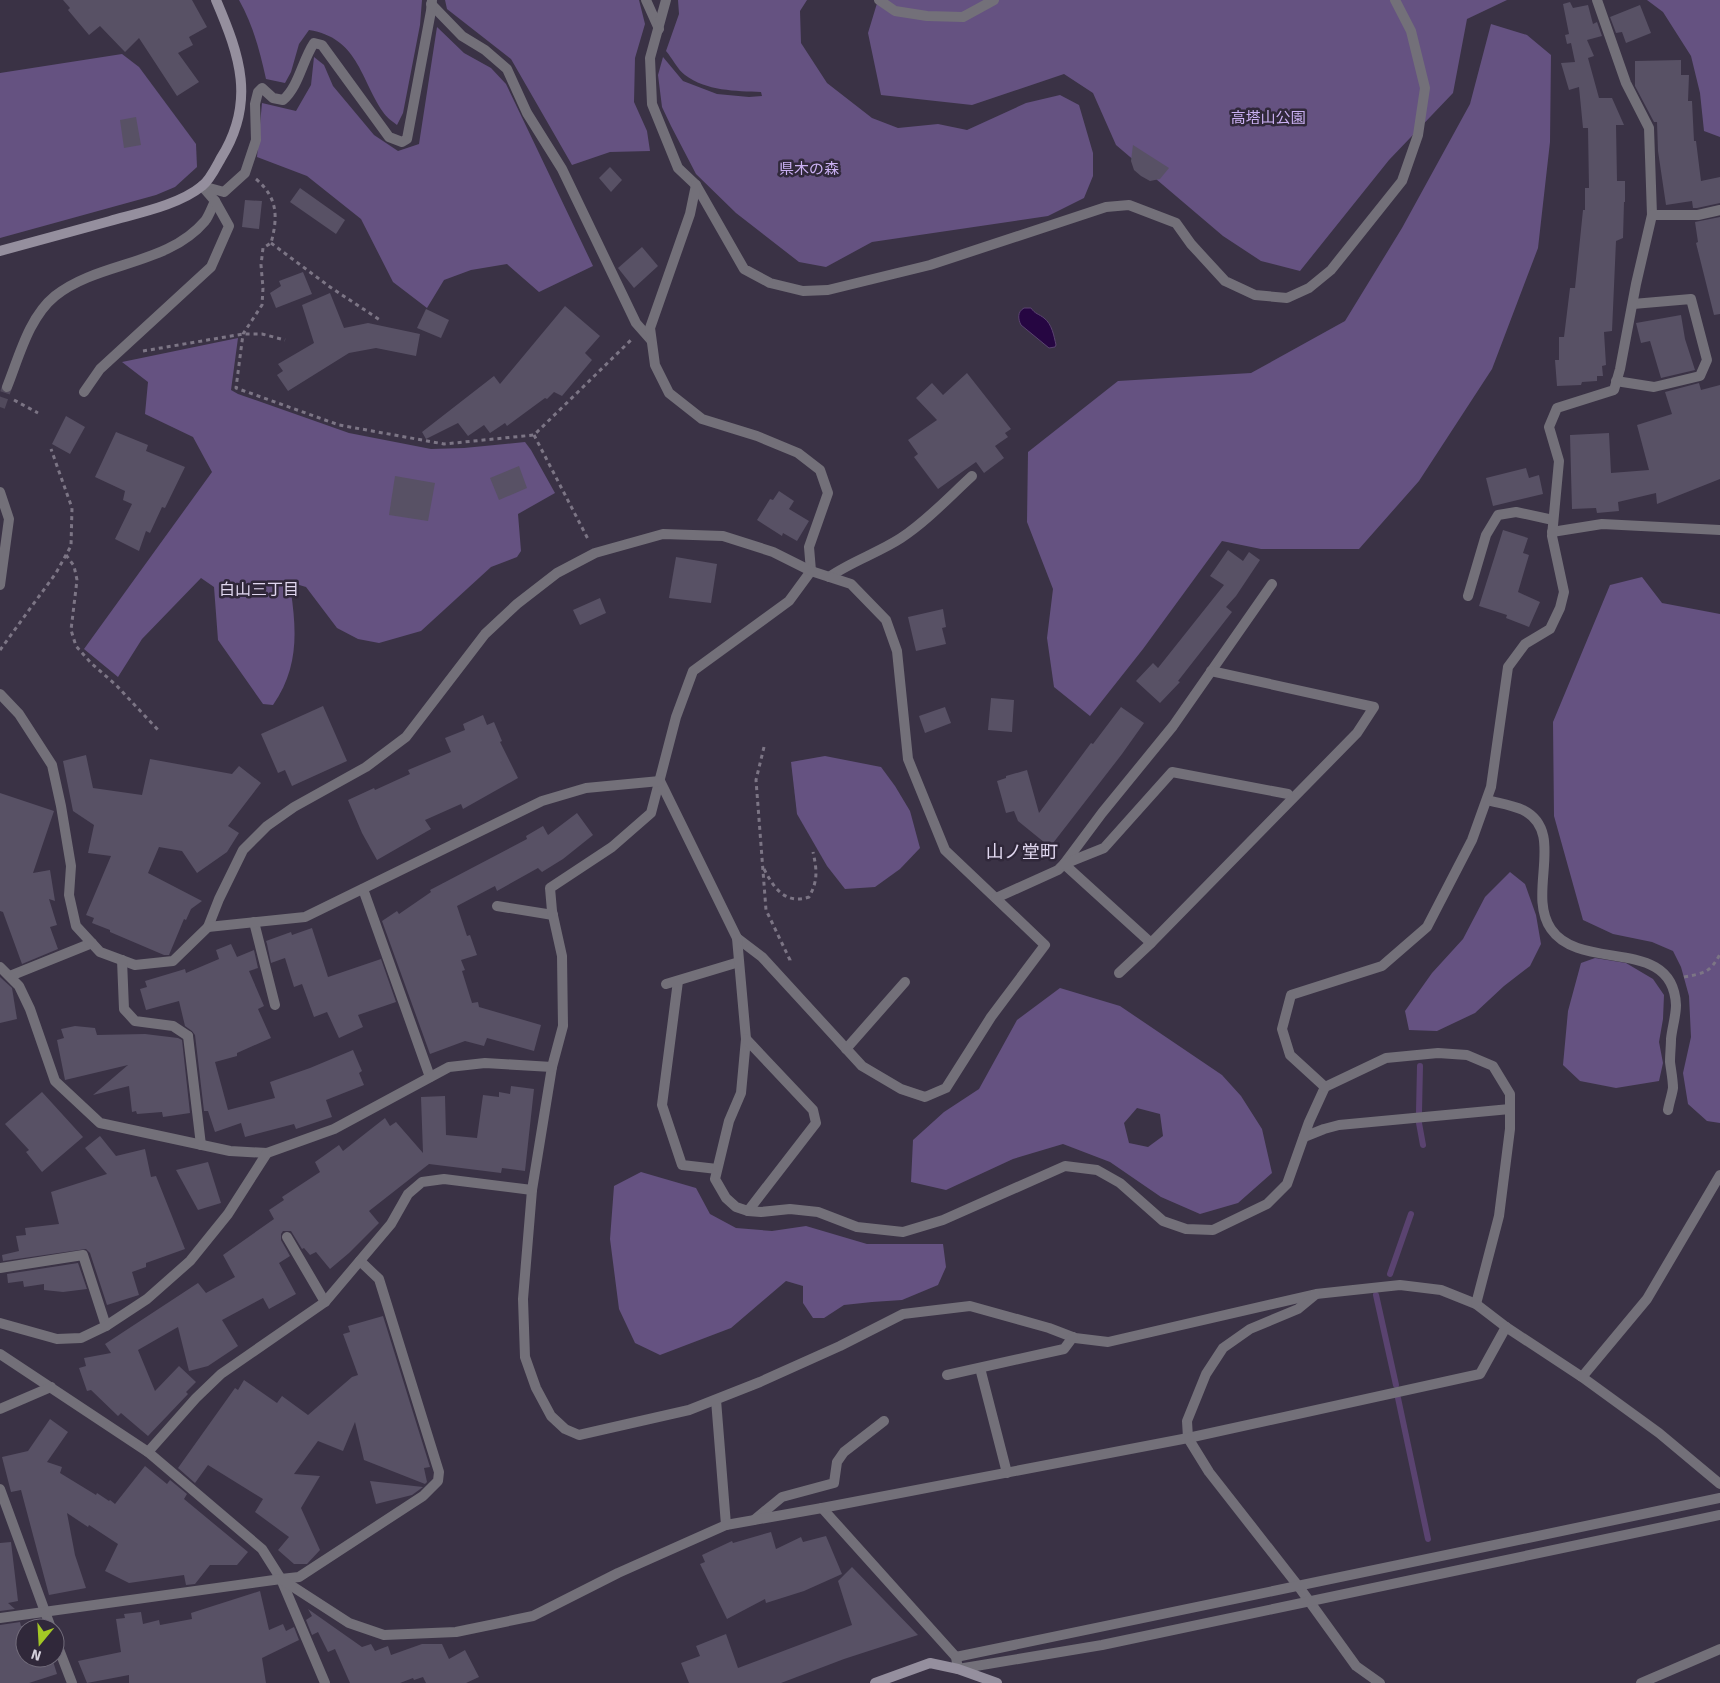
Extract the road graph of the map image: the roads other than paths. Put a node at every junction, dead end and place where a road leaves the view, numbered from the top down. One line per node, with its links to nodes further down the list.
1 (216, 0): 11 (street)
2 (646, 0): 9 (street)
3 (666, 0): 9 (street)
4 (880, 0): 5 (street)
5 (994, 0)
6 (1395, 0): 10 (street)
7 (1597, 0): 14 (street)
8 (432, 2): 11 (street); 17 (street)
9 (659, 29): 10 (street)
10 (696, 185): 17 (street)
11 (202, 186): 12 (street); 15 (street)
12 (215, 201): 19 (street); 20 (street)
13 (1720, 210): 14 (street)
14 (1652, 216): 16 (street)
15 (0, 251)
16 (1633, 304): 18 (street); 18 (street)
17 (652, 341): 26 (street)
18 (1616, 381): 23 (street)
19 (7, 392)
20 (84, 392)
21 (972, 476): 27 (street)
22 (0, 492): 29 (street)
23 (1553, 520): 25 (street); 30 (street)
24 (1720, 530): 25 (street)
25 (1552, 532): 35 (street)
26 (811, 571): 27 (street); 33 (street); 42 (street)
27 (829, 577): 38 (street)
28 (1272, 584): 31 (street)
29 (0, 585)
30 (1468, 596)
31 (1211, 671): 36 (street); 45 (street)
32 (0, 694): 44 (street)
33 (660, 781): 37 (street); 40 (street); 43 (street)
34 (1288, 794): 36 (street)
35 (1487, 800): 59 (street); 61 (street)
36 (1064, 864): 38 (street); 45 (street)
37 (363, 889): 41 (street); 58 (street)
38 (996, 898): 56 (street)
39 (497, 906): 40 (street)
40 (552, 915): 57 (street)
41 (254, 922): 42 (street); 54 (street)
42 (208, 927): 46 (street)
43 (737, 938): 47 (street); 56 (street)
44 (92, 943): 46 (street); 50 (street)
45 (1152, 943): 49 (street)
46 (122, 960): 63 (street)
47 (739, 962): 51 (street); 55 (street)
48 (0, 967): 50 (street)
49 (1119, 973)
50 (10, 976): 63 (street)
51 (678, 981): 53 (street); 65 (street)
52 (905, 982): 56 (street)
53 (666, 984)
54 (275, 1005)
55 (746, 1039): 65 (street); 68 (street)
56 (846, 1049)
57 (552, 1066): 58 (street); 67 (street)
58 (430, 1077): 64 (street)
59 (1325, 1087): 60 (street); 62 (street)
60 (1510, 1109): 62 (street); 74 (street)
61 (1668, 1110)
62 (1304, 1137): 68 (street)
63 (201, 1145): 64 (street)
64 (267, 1153): 76 (street)
65 (717, 1169): 68 (street)
66 (1720, 1175): 82 (street)
67 (532, 1190): 70 (street); 84 (street)
68 (748, 1211)
69 (287, 1237): 73 (street)
70 (360, 1261): 73 (street); 97 (street)
71 (0, 1268): 76 (street)
72 (1316, 1294): 74 (street); 78 (street); 87 (street)
73 (325, 1302): 88 (street)
74 (1476, 1304): 77 (street)
75 (0, 1322): 76 (street)
76 (106, 1326)
77 (1506, 1327): 82 (street); 87 (street)
78 (1073, 1337): 80 (street); 84 (street)
79 (0, 1354): 83 (street)
80 (980, 1368): 81 (street); 89 (street)
81 (947, 1375)
82 (1582, 1377): 90 (street)
83 (52, 1387): 85 (street); 88 (street)
84 (716, 1400): 96 (street)
85 (0, 1408)
86 (884, 1421): 95 (street)
87 (1188, 1438): 89 (street); 98 (street)
88 (148, 1452): 97 (street)
89 (1008, 1473): 93 (street)
90 (1720, 1484)
91 (0, 1489): 100 (street)
92 (1720, 1498): 98 (street)
93 (822, 1508): 95 (street); 104 (street)
94 (1720, 1515): 99 (street)
95 (754, 1520): 96 (street)
96 (726, 1524): 97 (street)
97 (281, 1578): 100 (street); 108 (street)
98 (1299, 1587): 99 (street); 104 (street)
99 (1310, 1602): 106 (street); 111 (street)
100 (45, 1612): 101 (street); 102 (street)
101 (0, 1618)
102 (47, 1618)
103 (1720, 1649): 112 (street)
104 (956, 1657): 106 (street)
105 (65, 1665): 107 (street)
106 (958, 1669): 109 (street); 110 (street)
107 (72, 1683)
108 (325, 1683)
109 (875, 1683)
110 (997, 1683)
111 (1380, 1683)
112 (1641, 1683)

